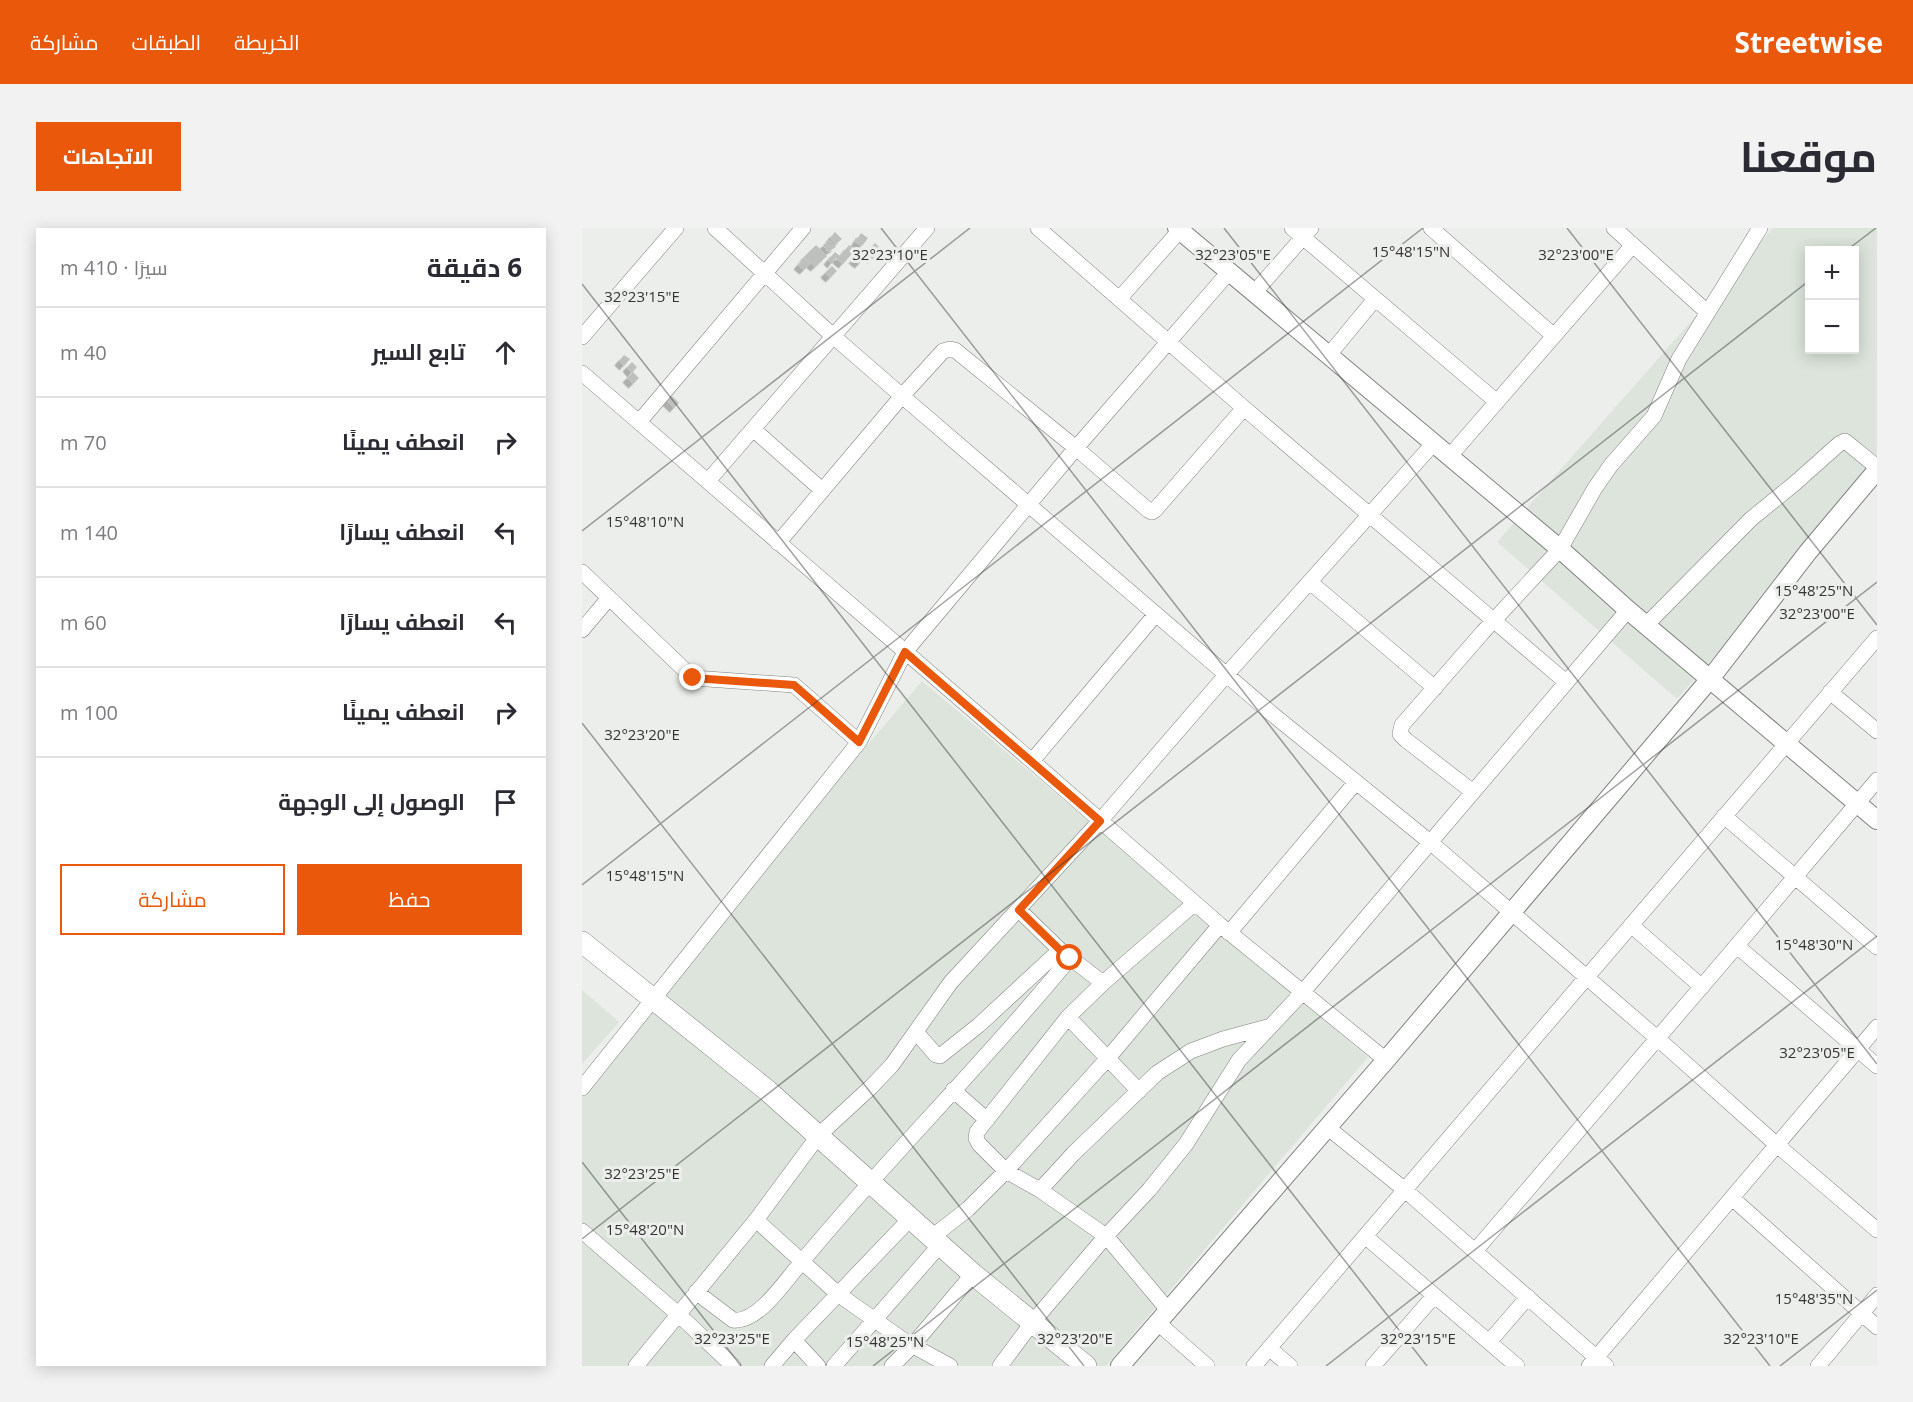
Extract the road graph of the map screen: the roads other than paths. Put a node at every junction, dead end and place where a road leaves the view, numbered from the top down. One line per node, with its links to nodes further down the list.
1 (675, 228): 20 (street)
2 (716, 228): 13 (street)
3 (803, 228): 13 (street)
4 (927, 228): 18 (street)
5 (1431, 228): 19 (street)
6 (1614, 228): 11 (street)
7 (1760, 228): 17 (street)
8 (1042, 229): 15 (street)
9 (1179, 229): 12 (street); 15 (street)
10 (1302, 231): 14 (street); 16 (street)
11 (1632, 246): 17 (street); 19 (street)
12 (1229, 272): 14 (street); 21 (street)
13 (765, 274): 18 (street); 27 (street)
14 (1254, 293): 22 (street)
15 (1120, 298): 21 (street)
16 (1376, 299): 22 (street); 25 (street)
17 (1707, 312): 38 (street)
18 (833, 336): 24 (street); 28 (street)
19 (1554, 336): 25 (street)
20 (582, 337)
21 (1168, 340): 26 (street); 30 (street)
22 (1328, 356): 29 (street)
23 (582, 373): 27 (street)
24 (902, 396): 30 (street); 34 (street); 35 (street)
25 (1497, 402): 31 (street)
26 (1244, 408): 30 (street); 36 (street)
27 (639, 422): 33 (street)
28 (753, 429): 33 (street); 34 (street)
29 (1433, 444): 31 (street); 36 (street)
30 (1076, 448): 35 (street)
31 (1449, 457): 38 (street)
32 (1877, 469): 45 (street); 50 (street)
33 (708, 481): 37 (street)
34 (822, 490): 37 (street)
35 (1029, 505): 43 (street); 48 (street)
36 (1370, 515): 40 (street); 44 (street)
37 (778, 543): 48 (street)
38 (1560, 549): 42 (street); 44 (street)
39 (582, 572): 41 (street)
40 (1310, 582): 49 (street); 52 (street)
41 (609, 598): 46 (street); 55 (street)
42 (1628, 610): 45 (street); 51 (street)
43 (1156, 614): 49 (street); 57 (street)
44 (1494, 620): 51 (street); 52 (street)
45 (1646, 625): 50 (street)
46 (582, 630)
47 (1877, 638): 53 (street)
48 (905, 652): 55 (street); 57 (street)
49 (1227, 674): 59 (street); 64 (street)
50 (1710, 679): 56 (street); 69 (street)
51 (1566, 682): 60 (street)
52 (1435, 688): 60 (street)
53 (1830, 692): 54 (street); 56 (street)
54 (1877, 731)
55 (859, 742): 80 (street)
56 (1786, 744): 61 (street); 62 (street)
57 (1032, 761): 64 (street)
58 (1877, 780): 61 (street)
59 (1356, 782): 65 (street); 71 (street)
60 (1473, 792): 65 (street)
61 (1857, 803): 63 (street); 66 (street)
62 (1724, 816): 66 (street); 70 (street)
63 (1877, 820)
64 (1100, 821): 67 (street); 68 (street)
65 (1430, 842): 69 (street); 79 (street)
66 (1795, 878): 73 (street); 74 (street)
67 (1196, 903): 71 (street); 77 (street)
68 (1019, 910): 75 (street); 84 (street)
69 (1511, 913): 76 (street); 88 (street)
70 (1631, 925): 76 (street); 78 (street)
71 (1224, 929): 79 (street); 87 (street)
72 (582, 942): 80 (main road)
73 (1737, 946): 78 (street); 86 (street)
74 (1877, 946)
75 (1065, 954): 77 (street); 84 (street); 91 (street)
76 (1587, 978): 85 (street); 100 (street)
77 (1103, 983): 81 (street)
78 (1702, 987): 85 (street)
79 (1302, 993): 82 (street); 88 (street)
80 (654, 999): 90 (street); 95 (main road)
81 (1068, 1017): 87 (street); 93 (street)
82 (1271, 1026): 92 (street); 106 (street)
83 (1877, 1027): 86 (street)
84 (916, 1032): 95 (street)
85 (1657, 1038): 96 (street); 109 (street)
86 (1858, 1049): 89 (street); 96 (street)
87 (1108, 1058): 92 (street); 97 (street)
88 (1386, 1060): 94 (street)
89 (1877, 1066)
90 (582, 1088)
91 (953, 1090): 93 (street); 98 (street)
92 (1139, 1091): 99 (street)
93 (987, 1120): 97 (street)
94 (1327, 1127): 100 (street); 119 (street)
95 (819, 1135): 98 (main road); 103 (street)
96 (1777, 1145): 101 (street); 104 (street)
97 (1006, 1172): 99 (street); 108 (street)
98 (870, 1182): 102 (main road); 110 (street)
99 (1040, 1190): 106 (street)
100 (1405, 1190): 107 (street); 109 (street)
101 (1731, 1198): 118 (street); 127 (street)
102 (911, 1218): 108 (main road); 113 (street)
103 (756, 1220): 110 (street); 112 (street)
104 (1877, 1230)
105 (582, 1231): 117 (street)
106 (1106, 1236): 119 (street); 121 (street)
107 (1365, 1237): 115 (street); 126 (street)
108 (936, 1241): 111 (main road); 120 (street)
109 (1475, 1251): 116 (street)
110 (801, 1263): 112 (street); 113 (street)
111 (973, 1274): 121 (main road); 125 (street)
112 (696, 1292): 117 (street)
113 (838, 1294): 120 (street); 123 (street)
114 (1877, 1295): 118 (street)
115 (1434, 1296): 124 (street); 141 (street)
116 (1528, 1297): 124 (street); 127 (street)
117 (678, 1314): 128 (street); 129 (street)
118 (1861, 1314): 122 (street); 143 (street)
119 (1163, 1316): 137 (street); 138 (street)
120 (874, 1320): 125 (street); 132 (street)
121 (1032, 1323): 135 (street); 136 (main road)
122 (1877, 1327)
123 (794, 1340): 130 (street); 131 (street)
124 (1489, 1342): 142 (street)
125 (912, 1346): 133 (street); 134 (street)
126 (1269, 1348): 139 (street); 140 (street)
127 (1597, 1363)
128 (636, 1366)
129 (733, 1366)
130 (772, 1366)
131 (818, 1366)
132 (834, 1366)
133 (892, 1366)
134 (950, 1366)
135 (1000, 1366)
136 (1086, 1366)
137 (1120, 1366)
138 (1207, 1366)
139 (1254, 1366)
140 (1290, 1366)
141 (1373, 1366)
142 (1517, 1366)
143 (1818, 1366)

